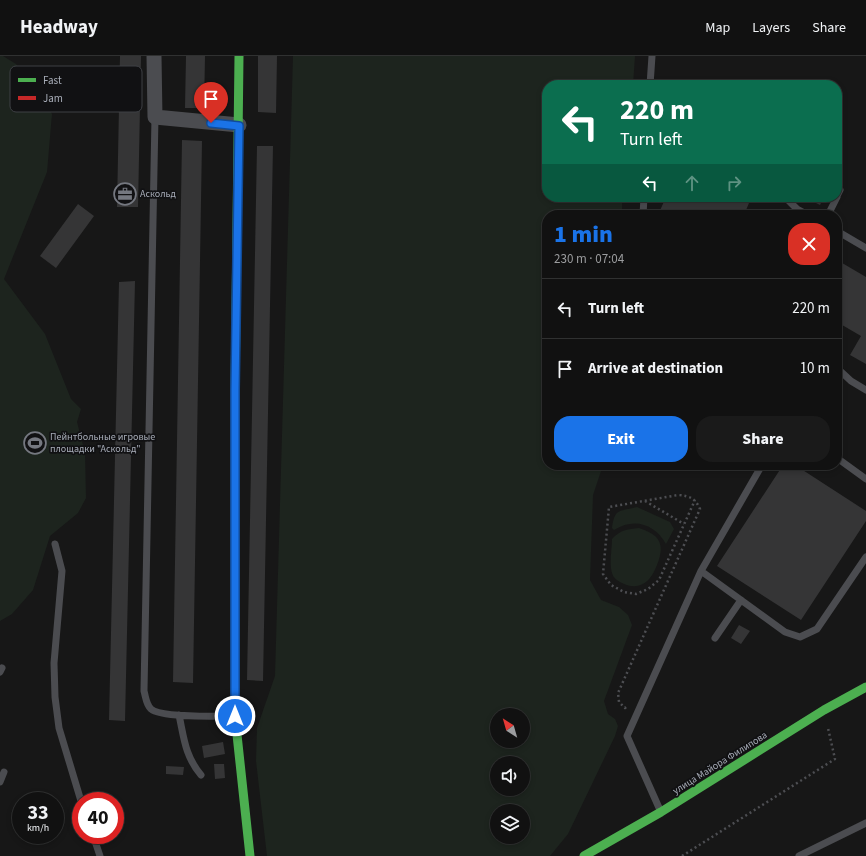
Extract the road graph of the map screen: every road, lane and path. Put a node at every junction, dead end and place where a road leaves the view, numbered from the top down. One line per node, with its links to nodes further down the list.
1 (154, 56): 5 (street)
2 (239, 56): 6 (street)
3 (652, 56): 4 (lane)
4 (650, 80)
5 (155, 117): 6 (street); 27 (lane)
6 (239, 126): 28 (street)
7 (790, 202): 8 (lane)
8 (799, 210)
9 (842, 234): 10 (lane)
10 (866, 248)
11 (842, 373): 12 (lane)
12 (866, 390)
13 (842, 462): 15 (lane)
14 (759, 470): 21 (lane)
15 (866, 479)
16 (695, 500): 17 (path); 18 (path); 25 (path)
17 (644, 501): 18 (path); 18 (path)
18 (684, 524)
19 (55, 544): 32 (lane)
20 (866, 557): 22 (lane)
21 (701, 571): 22 (lane); 33 (lane)
22 (741, 600): 23 (lane)
23 (715, 638)
24 (866, 687): 26 (street, улица Майора Филипова)
25 (632, 705)
26 (824, 710): 33 (street, улица Майора Филипова); 39 (path)
27 (179, 715): 28 (lane); 30 (lane)
28 (235, 716): 37 (street)
29 (4, 772): 31 (lane)
30 (201, 775)
31 (0, 782)
32 (78, 792)
33 (661, 812): 38 (street, улица Майора Филипова)
34 (866, 823): 40 (lane)
35 (96, 844): 36 (lane)
36 (100, 856)
37 (250, 856)
38 (584, 856)
39 (682, 856)
40 (800, 856)

